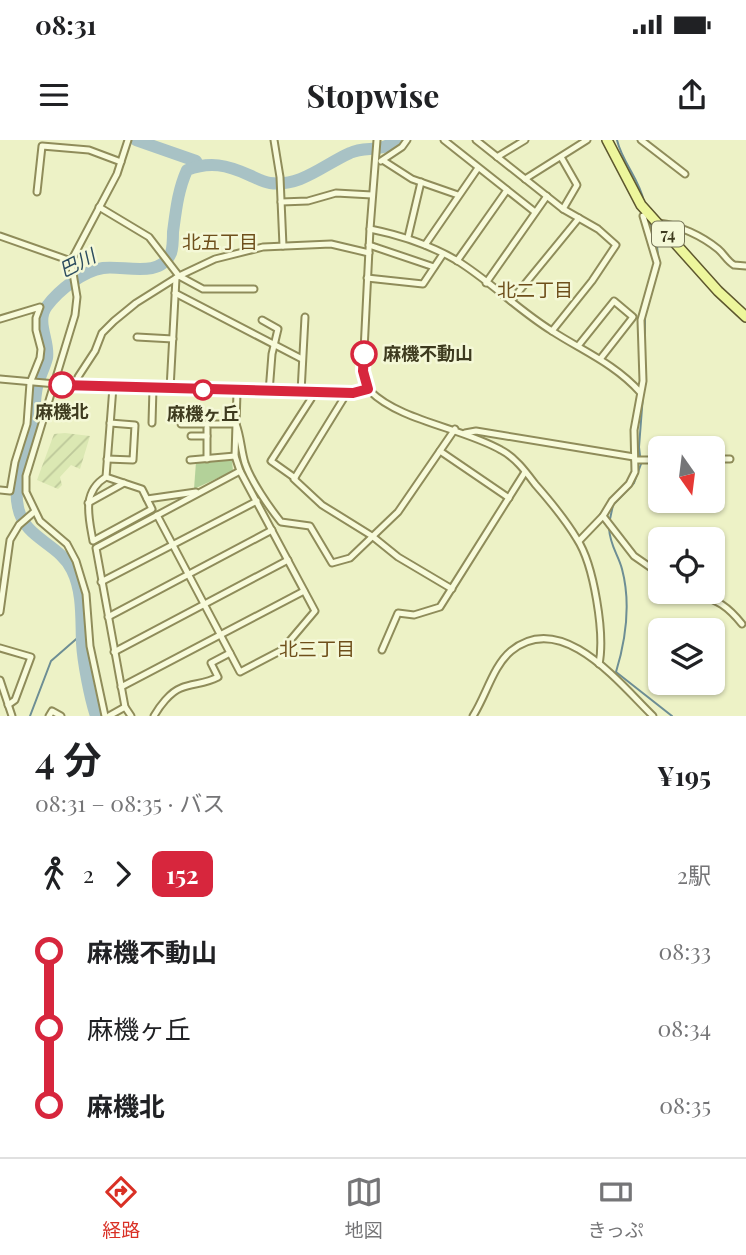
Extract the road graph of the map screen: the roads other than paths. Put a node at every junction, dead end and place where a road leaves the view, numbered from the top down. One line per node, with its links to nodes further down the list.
1 (274, 140): 25 (street)
2 (407, 140): 14 (street)
3 (444, 140): 16 (street)
4 (476, 140): 11 (street)
5 (525, 140): 11 (street)
6 (587, 140): 12 (street)
7 (607, 140): 31 (main road, 74)
8 (641, 140): 17 (street)
9 (128, 141): 15 (street)
10 (376, 142): 13 (street)
11 (497, 157): 18 (street)
12 (561, 157): 18 (street); 27 (street)
13 (375, 160): 14 (street); 22 (street)
14 (384, 161): 19 (street)
15 (121, 162): 21 (street); 26 (street)
16 (478, 168): 20 (street); 23 (street)
17 (685, 174)
18 (525, 179): 24 (street)
19 (421, 182): 23 (street); 34 (street)
20 (507, 190): 28 (street); 41 (street)
21 (37, 192)
22 (372, 195): 25 (street); 32 (street)
23 (458, 195): 36 (street)
24 (547, 196): 27 (street); 28 (street)
25 (281, 202): 37 (street)
26 (99, 207): 40 (street); 44 (street)
27 (563, 209): 30 (street)
28 (535, 212): 46 (street)
29 (643, 216): 73 (street)
30 (579, 218): 49 (street); 54 (street)
31 (659, 223): 42 (street); 51 (main road, 74)
32 (370, 229): 34 (street); 35 (street)
33 (0, 236): 40 (street)
34 (408, 237): 36 (street)
35 (369, 245): 38 (street); 43 (street)
36 (425, 245): 39 (street)
37 (283, 246): 38 (street); 44 (street)
38 (369, 253): 45 (street)
39 (443, 254): 41 (street); 43 (street)
40 (71, 261): 63 (street)
41 (457, 261): 46 (street)
42 (746, 266)
43 (434, 267): 45 (street)
44 (177, 277): 47 (street); 48 (street); 64 (street)
45 (367, 278): 68 (street)
46 (485, 283): 49 (street)
47 (254, 289)
48 (175, 293): 56 (street); 57 (street)
49 (511, 301): 54 (street)
50 (305, 317): 60 (street)
51 (746, 317)
52 (0, 319): 62 (street)
53 (262, 320): 57 (street)
54 (552, 331): 58 (street)
55 (137, 337): 56 (street)
56 (173, 339): 67 (street)
57 (274, 345): 60 (street); 70 (street)
58 (579, 346): 59 (street); 59 (street)
59 (601, 358): 73 (street)
60 (302, 359): 71 (street)
61 (0, 379): 62 (street)
62 (30, 383): 63 (street); 98 (street)
63 (55, 385): 64 (street); 104 (street)
64 (78, 386): 65 (street)
65 (113, 387): 66 (street); 76 (street)
66 (153, 388): 67 (street); 75 (street)
67 (170, 389): 69 (street)
68 (368, 389): 74 (street); 80 (street)
69 (237, 391): 70 (street); 78 (street)
70 (269, 392): 71 (street)
71 (301, 392): 72 (street)
72 (312, 392): 74 (street); 96 (street)
73 (640, 392): 88 (street)
74 (347, 393): 96 (street)
75 (152, 422)
76 (110, 423): 87 (street); 87 (street)
77 (181, 424): 78 (street)
78 (236, 424): 85 (street); 108 (street)
79 (207, 428): 83 (street)
80 (455, 429): 81 (street); 84 (street)
81 (465, 433): 88 (street); 94 (street)
82 (191, 436): 83 (street)
83 (207, 436): 86 (street)
84 (440, 451): 100 (street); 108 (street)
85 (236, 456): 86 (street); 93 (street)
86 (207, 458): 92 (street)
87 (107, 459): 95 (street)
88 (638, 459): 89 (street); 106 (street)
89 (648, 459)
90 (725, 459): 91 (street)
91 (730, 459)
92 (190, 460)
93 (240, 471): 99 (street); 102 (street)
94 (526, 472): 100 (street); 109 (street)
95 (106, 477): 97 (street); 103 (street)
96 (295, 478): 108 (street)
97 (124, 483): 101 (street); 103 (street)
98 (0, 490)
99 (199, 492): 101 (street); 105 (street)
100 (509, 498): 115 (street)
101 (147, 499): 103 (street)
102 (257, 501): 107 (street); 110 (street)
103 (88, 503)
104 (34, 512): 119 (street); 135 (street)
105 (157, 514): 110 (street); 114 (street)
106 (603, 516): 109 (street); 112 (street)
107 (272, 530): 111 (street); 113 (street)
108 (372, 536): 115 (street)
109 (579, 541): 127 (street)
110 (173, 544): 113 (street); 114 (street)
111 (288, 560): 116 (street); 117 (street)
112 (648, 566)
113 (189, 575): 117 (street); 120 (street)
114 (101, 582): 120 (street)
115 (452, 589): 124 (street)
116 (304, 591): 122 (street); 126 (street)
117 (205, 604): 122 (street); 125 (street)
118 (723, 604): 121 (street)
119 (0, 612)
120 (108, 617): 125 (street)
121 (742, 624)
122 (220, 635): 126 (street); 129 (street)
123 (0, 648): 130 (street)
124 (382, 650)
125 (114, 652): 129 (street)
126 (230, 653): 137 (street)
127 (599, 664): 138 (street); 139 (street)
128 (0, 680): 130 (street)
129 (121, 687): 131 (street)
130 (5, 702): 132 (street)
131 (125, 707): 135 (street); 136 (street)
132 (12, 716)
133 (49, 716): 134 (street)
134 (61, 716)
135 (107, 716)
136 (131, 716)
137 (154, 716)
138 (473, 716)
139 (653, 716)

